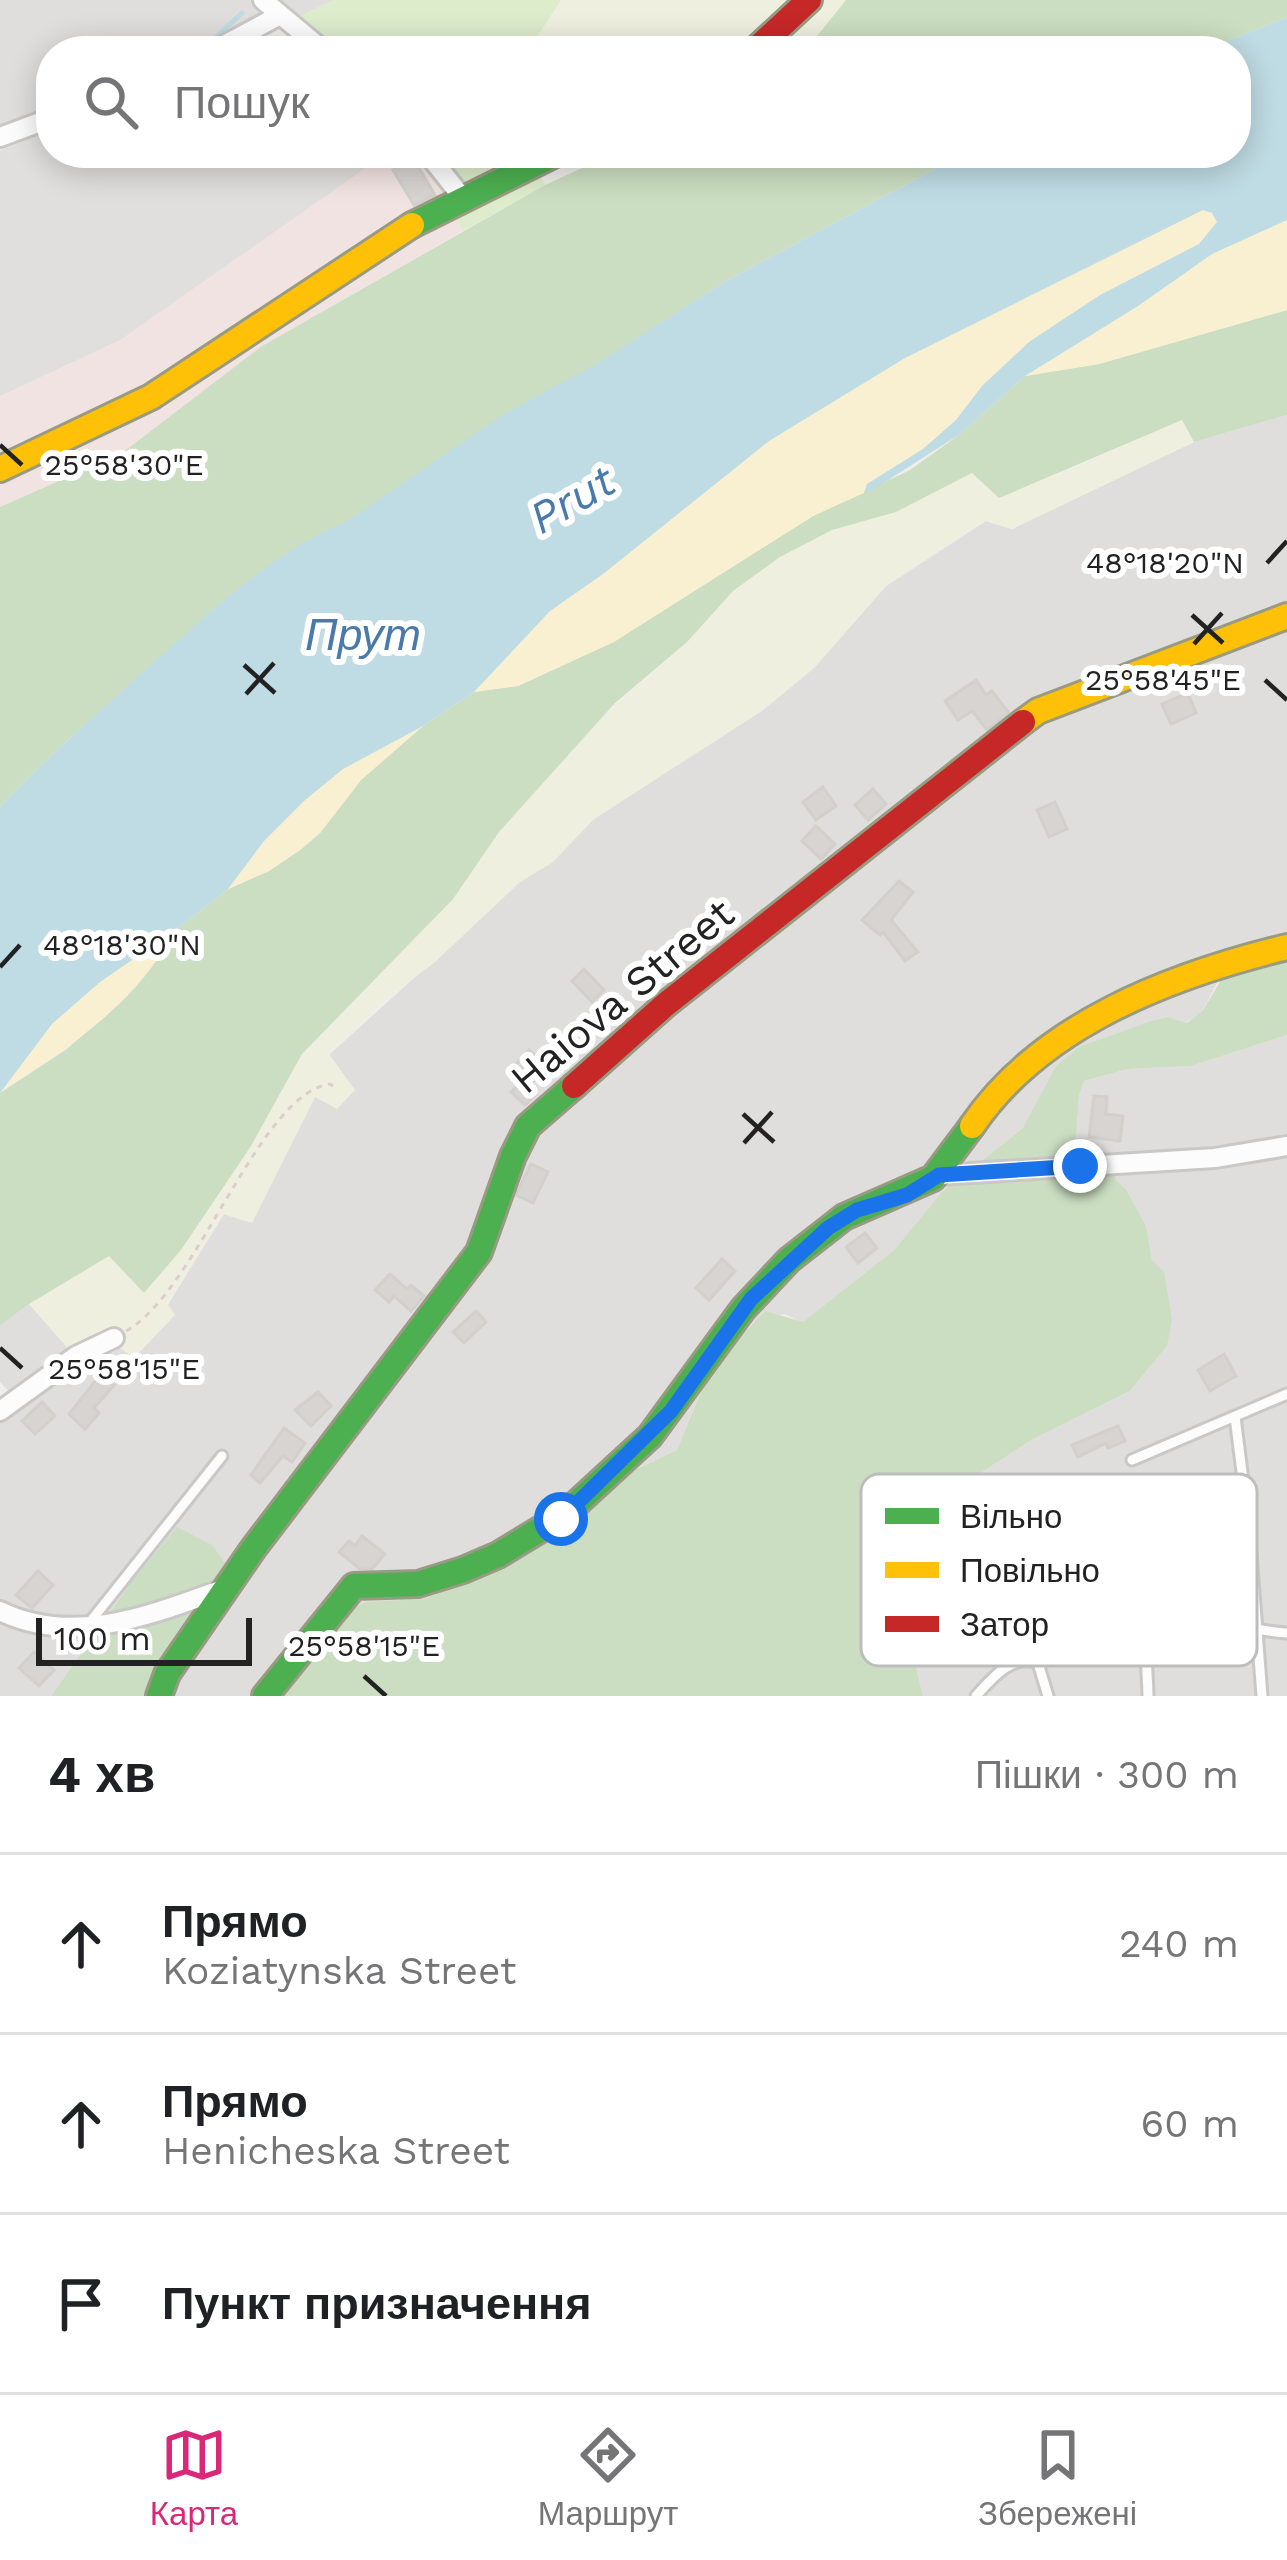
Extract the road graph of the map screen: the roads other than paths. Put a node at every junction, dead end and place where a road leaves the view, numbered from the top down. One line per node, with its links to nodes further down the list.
1 (263, 0): 3 (street)
2 (809, 0): 6 (street)
3 (280, 14): 4 (street); 5 (street)
4 (240, 36)
5 (306, 36)
6 (770, 36)
7 (36, 124): 8 (street)
8 (0, 137)
9 (440, 168): 11 (street)
10 (525, 168): 11 (street)
11 (462, 197): 12 (street)
12 (0, 469)
13 (1287, 616): 24 (street, Haiova Street)
14 (1287, 947): 16 (street)
15 (1287, 1146): 16 (street)
16 (939, 1175): 33 (street)
17 (114, 1338): 19 (street)
18 (1287, 1394): 20 (lane)
19 (0, 1411)
20 (1234, 1418): 22 (lane); 23 (lane)
21 (222, 1456): 26 (lane)
22 (1132, 1460)
23 (1240, 1474)
24 (230, 1586): 26 (street); 32 (street, Haiova Street)
25 (0, 1612): 26 (street)
26 (87, 1626)
27 (1257, 1631): 28 (lane); 37 (lane)
28 (1287, 1633)
29 (1009, 1666): 34 (lane)
30 (1039, 1666): 35 (lane)
31 (1149, 1666): 36 (lane)
32 (159, 1696)
33 (265, 1696)
34 (976, 1696)
35 (1048, 1696)
36 (1148, 1696)
37 (1262, 1696)

